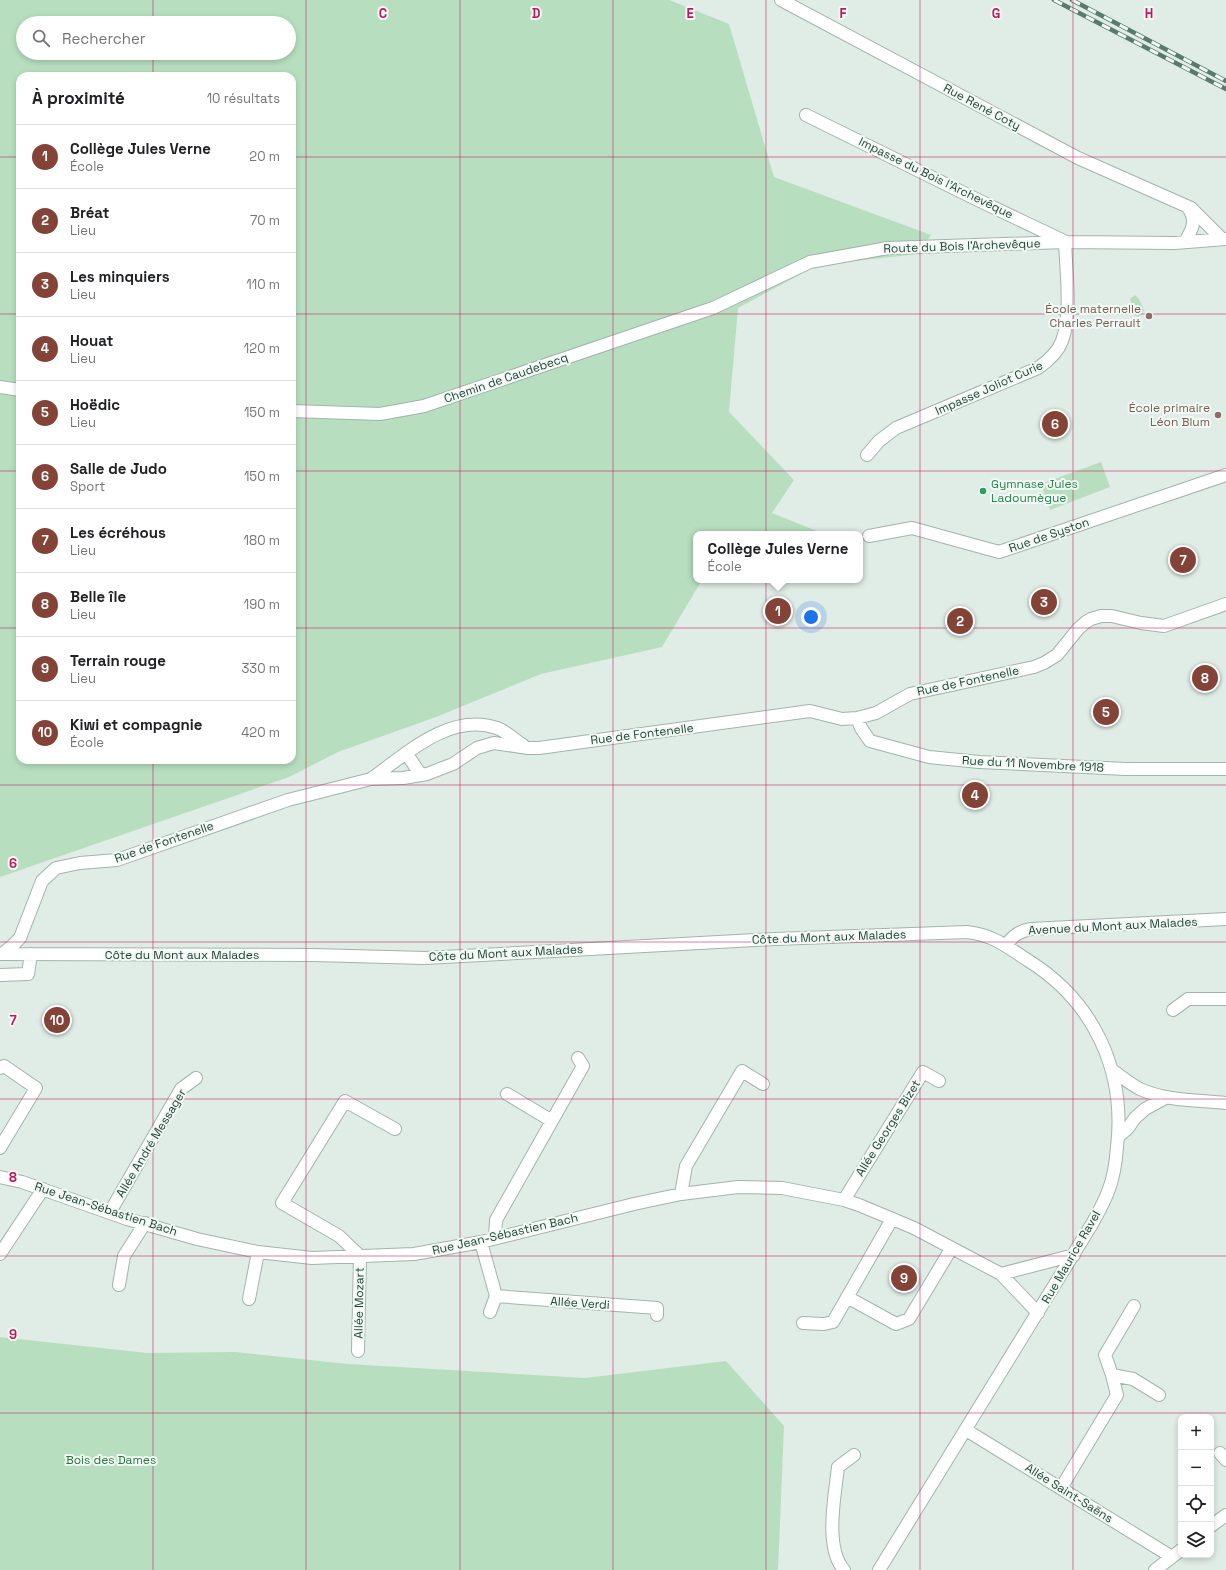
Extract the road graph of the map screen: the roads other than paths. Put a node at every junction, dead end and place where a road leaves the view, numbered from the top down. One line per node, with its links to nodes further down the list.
1 (781, 0): 3 (street, Rue René Coty)
2 (806, 115): 5 (street, Impasse du Bois l'Archevêque)
3 (1188, 206): 4 (street, Rue René Coty); 6 (street)
4 (1224, 239): 6 (street, Route du Bois l'Archevêque)
5 (1066, 242): 6 (street, Route du Bois l'Archevêque); 7 (street, Route du Bois l'Archevêque); 11 (street, Impasse Joliot Curie)
6 (1185, 242)
7 (713, 308): 10 (street, Chemin de Caudebecq)
8 (0, 387): 9 (street)
9 (16, 389)
10 (296, 411)
11 (867, 455)
12 (1226, 475): 13 (street, Rue de Syston)
13 (869, 536)
14 (1226, 604): 15 (street, Rue de Fontenelle)
15 (857, 718): 16 (street, Rue de Fontenelle); 18 (street, Rue du 11 Novembre 1918)
16 (528, 748): 17 (street, Rue de Fontenelle); 19 (street, Rue de Fontenelle)
17 (406, 753): 19 (street); 20 (street, Rue de Fontenelle)
18 (1226, 769)
19 (420, 775): 20 (street, Rue de Fontenelle)
20 (371, 779): 23 (street, Rue de Fontenelle)
21 (1226, 919): 22 (street, Avenue du Mont aux Malades)
22 (1006, 945): 24 (street, Côte du Mont aux Malades); 30 (street, Rue Maurice Ravel)
23 (1, 954): 24 (street, Côte du Mont aux Malades)
24 (32, 954): 25 (street)
25 (0, 975)
26 (1226, 999): 27 (street)
27 (1173, 1010)
28 (578, 1058): 37 (street)
29 (0, 1068): 40 (street)
30 (1112, 1070): 35 (street); 39 (street, Rue Maurice Ravel)
31 (196, 1078): 45 (street, Allée André Messager)
32 (939, 1081): 44 (street, Allée Georges Bizet)
33 (763, 1084): 43 (street)
34 (507, 1094): 37 (street)
35 (1167, 1097): 36 (street); 39 (street)
36 (1226, 1103)
37 (552, 1121): 48 (street)
38 (395, 1128): 54 (street)
39 (1118, 1136): 53 (street, Rue Maurice Ravel)
40 (0, 1148)
41 (0, 1177): 42 (street, Rue Jean-Sébastien Bach)
42 (43, 1188): 45 (street, Rue Jean-Sébastien Bach); 52 (street)
43 (681, 1194): 44 (street, Rue Jean-Sébastien Bach); 48 (street, Rue Jean-Sébastien Bach)
44 (844, 1200): 46 (street, Rue Jean-Sébastien Bach)
45 (110, 1212): 47 (street, Rue Jean-Sébastien Bach)
46 (892, 1219): 50 (street, Rue Jean-Sébastien Bach); 58 (street)
47 (145, 1223): 51 (street, Rue Jean-Sébastien Bach); 56 (street)
48 (495, 1237): 49 (street, Rue Jean-Sébastien Bach)
49 (481, 1242): 54 (street, Rue Jean-Sébastien Bach); 57 (street)
50 (951, 1249): 55 (street, Rue Jean-Sébastien Bach); 58 (street)
51 (258, 1252): 54 (street, Rue Jean-Sébastien Bach); 59 (street)
52 (0, 1254)
53 (1074, 1255): 55 (street); 62 (street, Rue Maurice Ravel)
54 (360, 1256): 65 (street, Allée Mozart)
55 (1001, 1274): 62 (street, Rue Jean-Sébastien Bach)
56 (120, 1285)
57 (496, 1296): 61 (street); 63 (street, Allée Verdi)
58 (848, 1297): 64 (street)
59 (249, 1299)
60 (1134, 1306): 66 (street)
61 (490, 1312)
62 (1038, 1313): 68 (street, Rue Maurice Ravel)
63 (657, 1315)
64 (803, 1323)
65 (358, 1351)
66 (1112, 1375): 67 (street); 70 (street)
67 (1159, 1395)
68 (966, 1430): 70 (street, Allée Saint-Saëns); 75 (street, Rue Maurice Ravel)
69 (854, 1455): 74 (street)
70 (1061, 1488): 73 (street, Allée Saint-Saëns)
71 (1226, 1515): 72 (street)
72 (1214, 1524)
73 (1177, 1554): 76 (street)
74 (844, 1570)
75 (879, 1570)
76 (1155, 1570)

